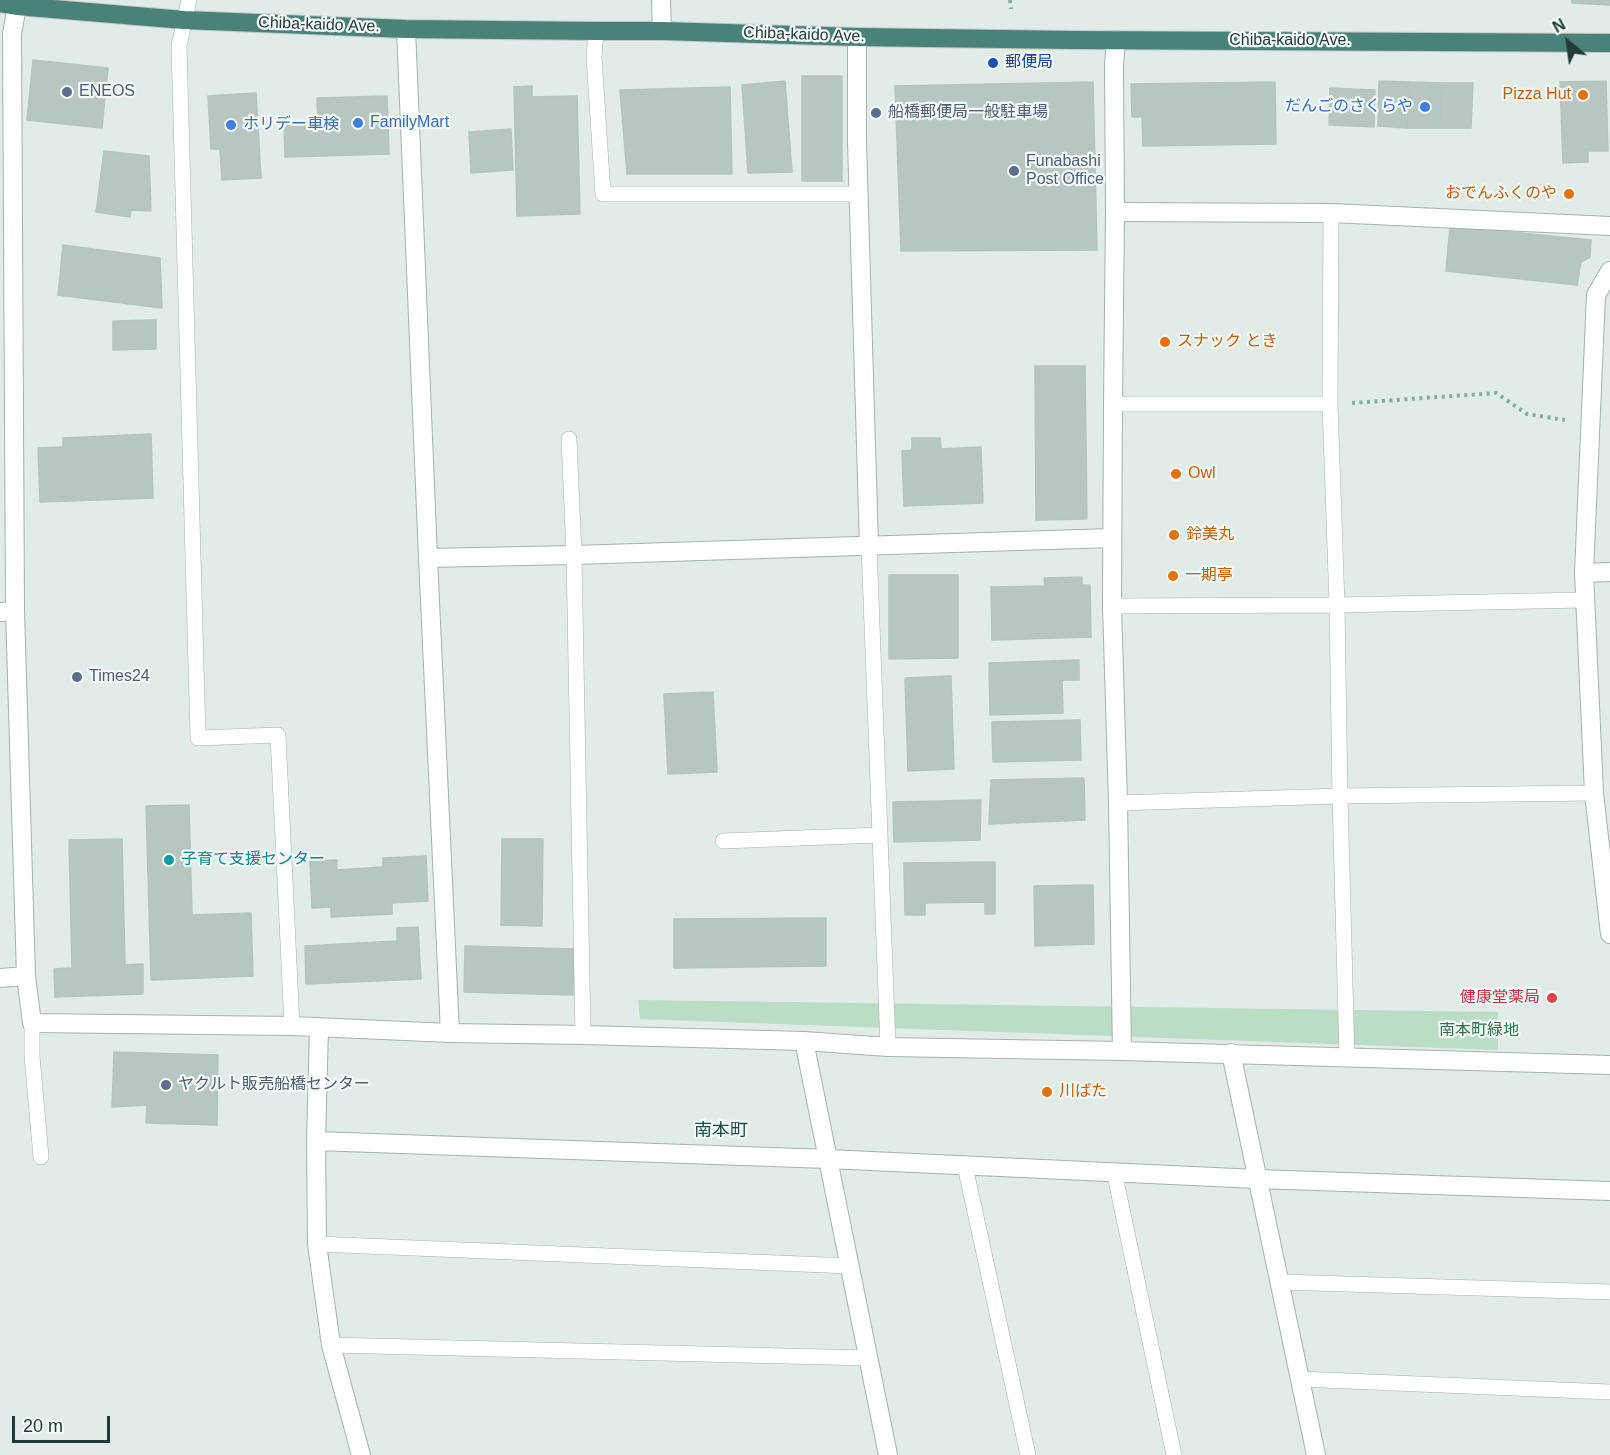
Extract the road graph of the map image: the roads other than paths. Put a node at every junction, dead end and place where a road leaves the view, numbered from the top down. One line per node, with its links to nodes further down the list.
1 (189, 0): 4 (lane)
2 (661, 0): 6 (street)
3 (9, 5): 4 (highway, Chiba-kaido Ave.); 28 (street)
4 (184, 20): 5 (highway, Chiba-kaido Ave.); 38 (lane)
5 (406, 29): 7 (highway, Chiba-kaido Ave.); 22 (street)
6 (662, 31): 7 (highway, Chiba-kaido Ave.); 8 (highway, Chiba-kaido Ave.)
7 (596, 32): 11 (lane)
8 (857, 37): 9 (highway, Chiba-kaido Ave.); 11 (street)
9 (1116, 40): 10 (highway, Chiba-kaido Ave.); 12 (street)
10 (1610, 43)
11 (858, 194): 20 (street)
12 (1115, 212): 13 (street); 16 (street)
13 (1331, 213): 14 (street); 17 (lane)
14 (1610, 226)
15 (1610, 271): 24 (street)
16 (1113, 404): 17 (lane); 19 (street)
17 (1330, 404): 26 (lane)
18 (569, 439): 21 (lane)
19 (1112, 537): 20 (street); 27 (street)
20 (868, 546): 21 (street); 32 (lane)
21 (574, 555): 22 (street); 41 (lane)
22 (428, 558): 40 (street)
23 (1610, 572): 24 (street)
24 (1584, 573): 25 (street)
25 (1584, 600): 26 (lane); 29 (street)
26 (1336, 605): 27 (lane); 30 (lane)
27 (1112, 606): 31 (street)
28 (8, 611): 35 (street)
29 (1594, 793): 30 (lane); 34 (street)
30 (1340, 796): 31 (lane); 46 (lane)
31 (1118, 803): 44 (street)
32 (879, 835): 33 (lane); 43 (lane)
33 (723, 841)
34 (1610, 934)
35 (26, 976): 36 (street); 37 (street)
36 (0, 978)
37 (32, 1023): 38 (street); 49 (lane)
38 (292, 1026): 39 (street)
39 (319, 1027): 40 (street); 48 (street)
40 (450, 1033): 41 (street)
41 (583, 1035): 42 (street)
42 (804, 1041): 43 (street); 50 (street)
43 (888, 1047): 44 (street)
44 (1122, 1051): 45 (street)
45 (1231, 1053): 46 (street); 53 (street)
46 (1347, 1059): 47 (street)
47 (1610, 1065)
48 (316, 1141): 50 (street); 55 (street)
49 (41, 1157)
50 (828, 1159): 51 (street); 56 (street)
51 (965, 1166): 52 (street); 65 (lane)
52 (1114, 1172): 53 (street); 66 (lane)
53 (1257, 1179): 54 (street); 57 (street)
54 (1610, 1191)
55 (317, 1244): 56 (lane); 59 (street)
56 (850, 1266): 60 (street)
57 (1279, 1282): 58 (lane); 61 (street)
58 (1610, 1292)
59 (331, 1345): 60 (lane); 63 (street)
60 (868, 1358): 64 (street)
61 (1299, 1380): 62 (lane); 67 (street)
62 (1610, 1392)
63 (361, 1455)
64 (888, 1455)
65 (1028, 1455)
66 (1174, 1455)
67 (1316, 1455)

